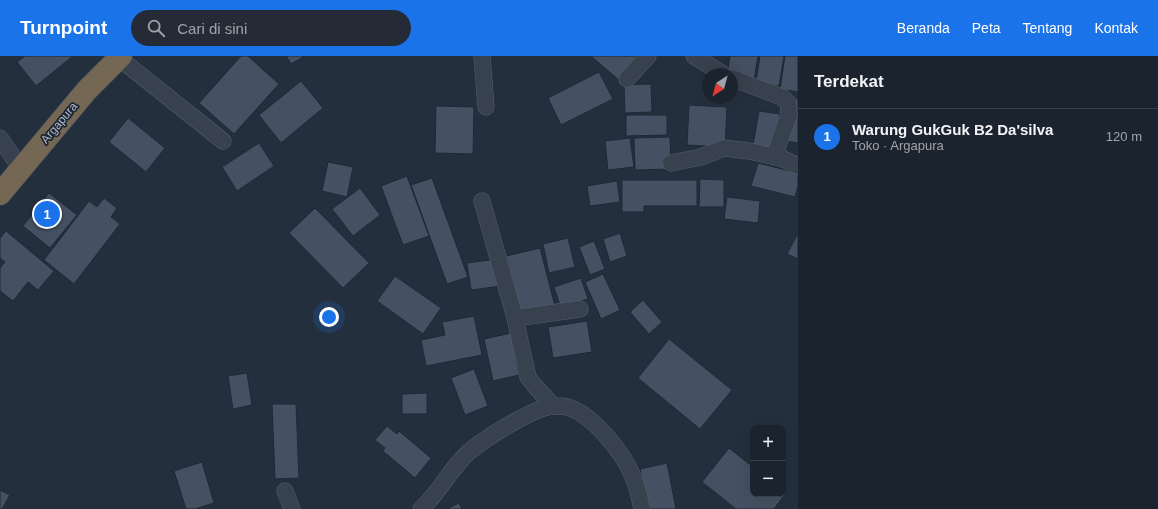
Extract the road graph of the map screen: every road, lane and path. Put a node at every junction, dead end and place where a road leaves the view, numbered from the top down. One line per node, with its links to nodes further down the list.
1 (482, 56): 8 (street)
2 (648, 56): 6 (street)
3 (694, 56): 5 (street)
4 (120, 57): 10 (street); 14 (highway, Argapura)
5 (713, 68)
6 (627, 79)
7 (738, 80): 11 (street)
8 (486, 107)
9 (0, 138): 14 (street)
10 (223, 141)
11 (774, 157): 12 (street); 13 (street)
12 (671, 163)
13 (798, 166)
14 (21, 169): 15 (highway, Argapura)
15 (0, 194)
16 (482, 200): 18 (street)
17 (580, 309): 18 (street)
18 (515, 318): 19 (street)
19 (553, 406): 22 (street); 23 (street)
20 (285, 491): 21 (street)
21 (292, 509)
22 (421, 509)
23 (642, 509)

